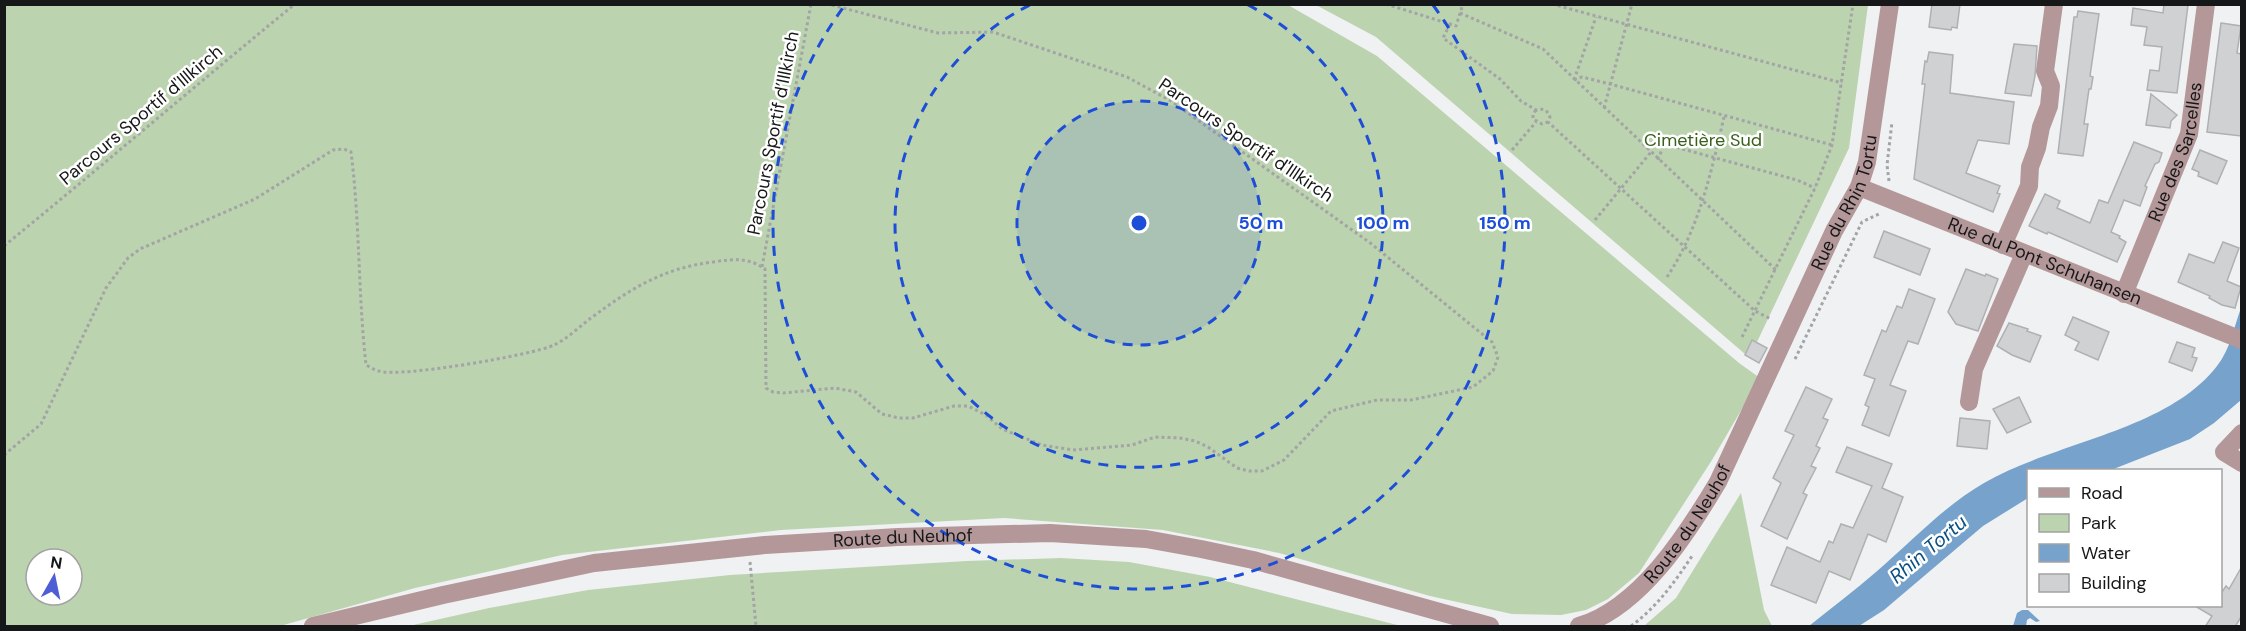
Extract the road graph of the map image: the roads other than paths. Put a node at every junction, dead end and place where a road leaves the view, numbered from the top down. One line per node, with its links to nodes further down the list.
1 (1890, 4): 4 (street, Rue du Rhin Tortu)
2 (2055, 4): 5 (street)
3 (2206, 4): 7 (street, Rue des Sarcelles)
4 (1859, 187): 5 (street, Rue du Pont Schuhansen); 9 (street, Rue du Rhin Tortu)
5 (2003, 246): 6 (street, Rue du Pont Schuhansen)
6 (2024, 254): 7 (street, Rue du Pont Schuhansen); 10 (street)
7 (2124, 294): 8 (street, Rue du Pont Schuhansen)
8 (2235, 338)
9 (1762, 390): 15 (street, Route du Neuhof)
10 (1969, 402)
11 (2241, 433): 12 (street)
12 (2241, 463)
13 (313, 627): 14 (street, Route du Neuhof)
14 (1490, 627)
15 (1580, 627)

